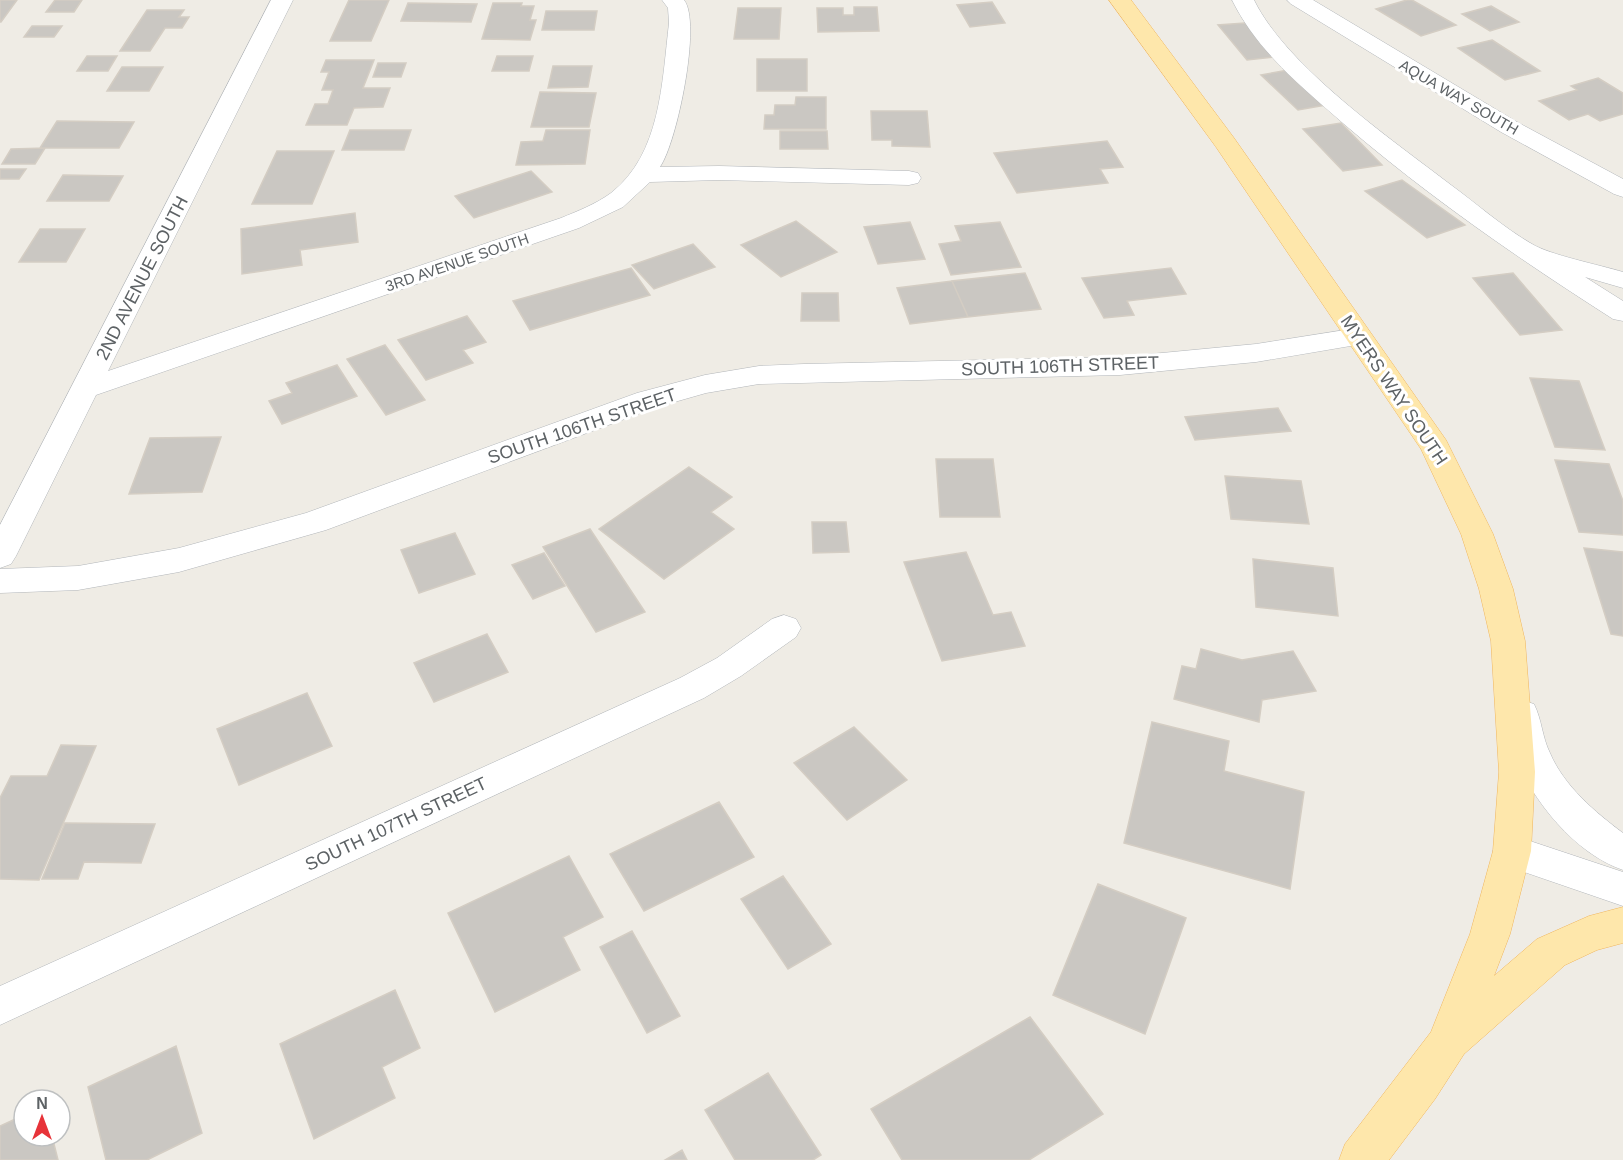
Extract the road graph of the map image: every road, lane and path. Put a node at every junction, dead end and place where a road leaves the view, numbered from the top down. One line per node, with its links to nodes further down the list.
1 (282, 0): 14 (street, 2ND AVENUE SOUTH)
2 (673, 0): 7 (street, 3RD AVENUE SOUTH)
3 (1120, 0): 13 (main road, MYERS WAY SOUTH)
4 (1244, 0): 10 (street)
5 (1298, 0): 9 (street, AQUA WAY SOUTH)
6 (870, 156): 7 (street)
7 (644, 170): 8 (street); 14 (street, 3RD AVENUE SOUTH)
8 (909, 178)
9 (1623, 189)
10 (1524, 250): 11 (street); 12 (street)
11 (1623, 280)
12 (1623, 313)
13 (1358, 337): 16 (street, SOUTH 106TH STREET); 18 (main road, MYERS WAY SOUTH)
14 (87, 388): 15 (street, 2ND AVENUE SOUTH)
15 (0, 556)
16 (0, 581)
17 (783, 628): 23 (street, SOUTH 107TH STREET)
18 (1512, 678): 19 (main road, MYERS WAY SOUTH); 20 (street)
19 (1512, 851): 21 (street); 24 (main road, MYERS WAY SOUTH)
20 (1623, 854)
21 (1623, 889)
22 (1623, 925): 24 (main road)
23 (0, 1006)
24 (1447, 1044): 25 (main road, MYERS WAY SOUTH)
25 (1361, 1160)

